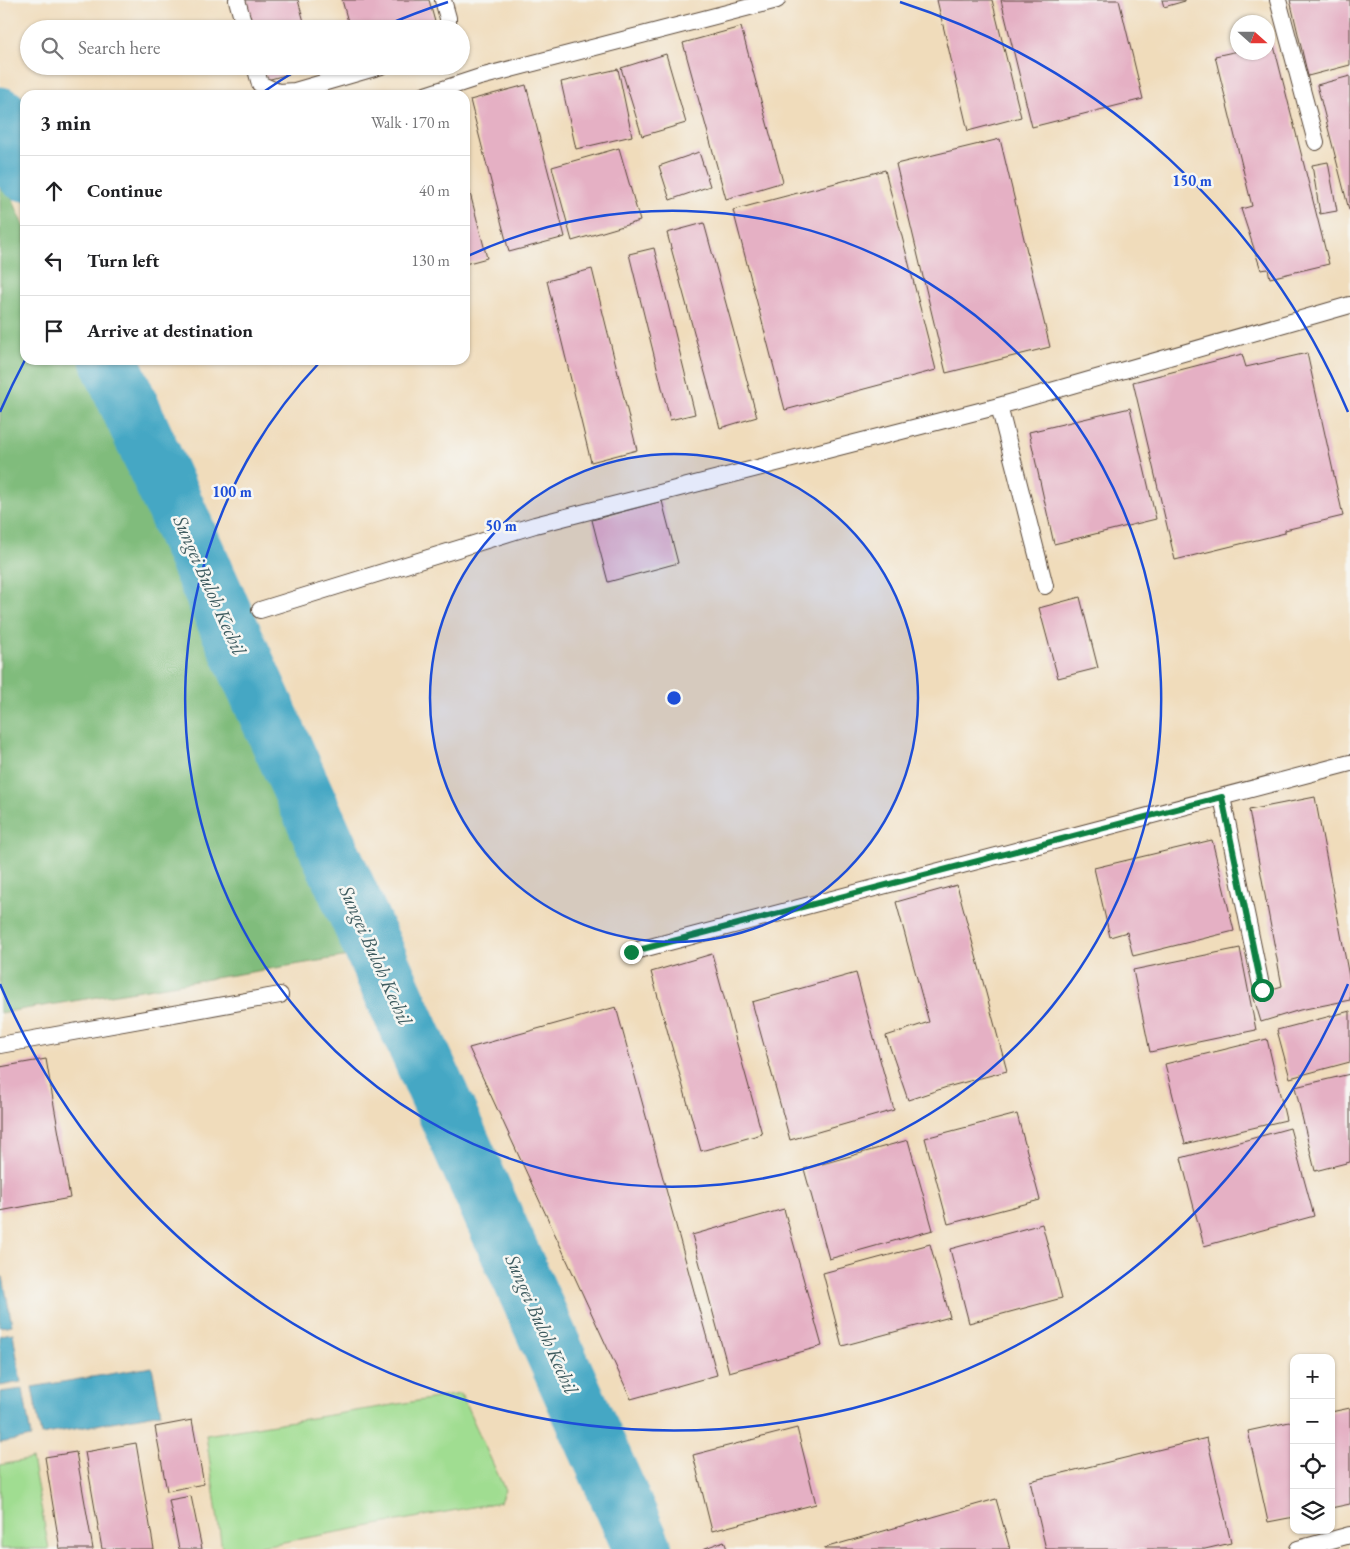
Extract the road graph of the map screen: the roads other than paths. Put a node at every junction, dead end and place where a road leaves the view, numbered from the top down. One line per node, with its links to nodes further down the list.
1 (237, 0): 5 (lane)
2 (443, 0): 6 (lane)
3 (777, 0): 11 (lane)
4 (1278, 0): 12 (lane)
5 (243, 20)
6 (448, 20)
7 (258, 75): 9 (lane)
8 (350, 75): 10 (lane)
9 (274, 90)
10 (298, 90)
11 (440, 90)
12 (1316, 142)
13 (1350, 305): 14 (lane)
14 (999, 406): 15 (lane); 16 (lane)
15 (1045, 586)
16 (260, 610)
17 (1350, 763): 18 (lane)
18 (1222, 797): 19 (lane); 20 (lane)
19 (631, 952)
20 (1262, 990)
21 (280, 995): 22 (lane)
22 (0, 1045)
23 (1350, 1535): 24 (lane)
24 (1298, 1549)

